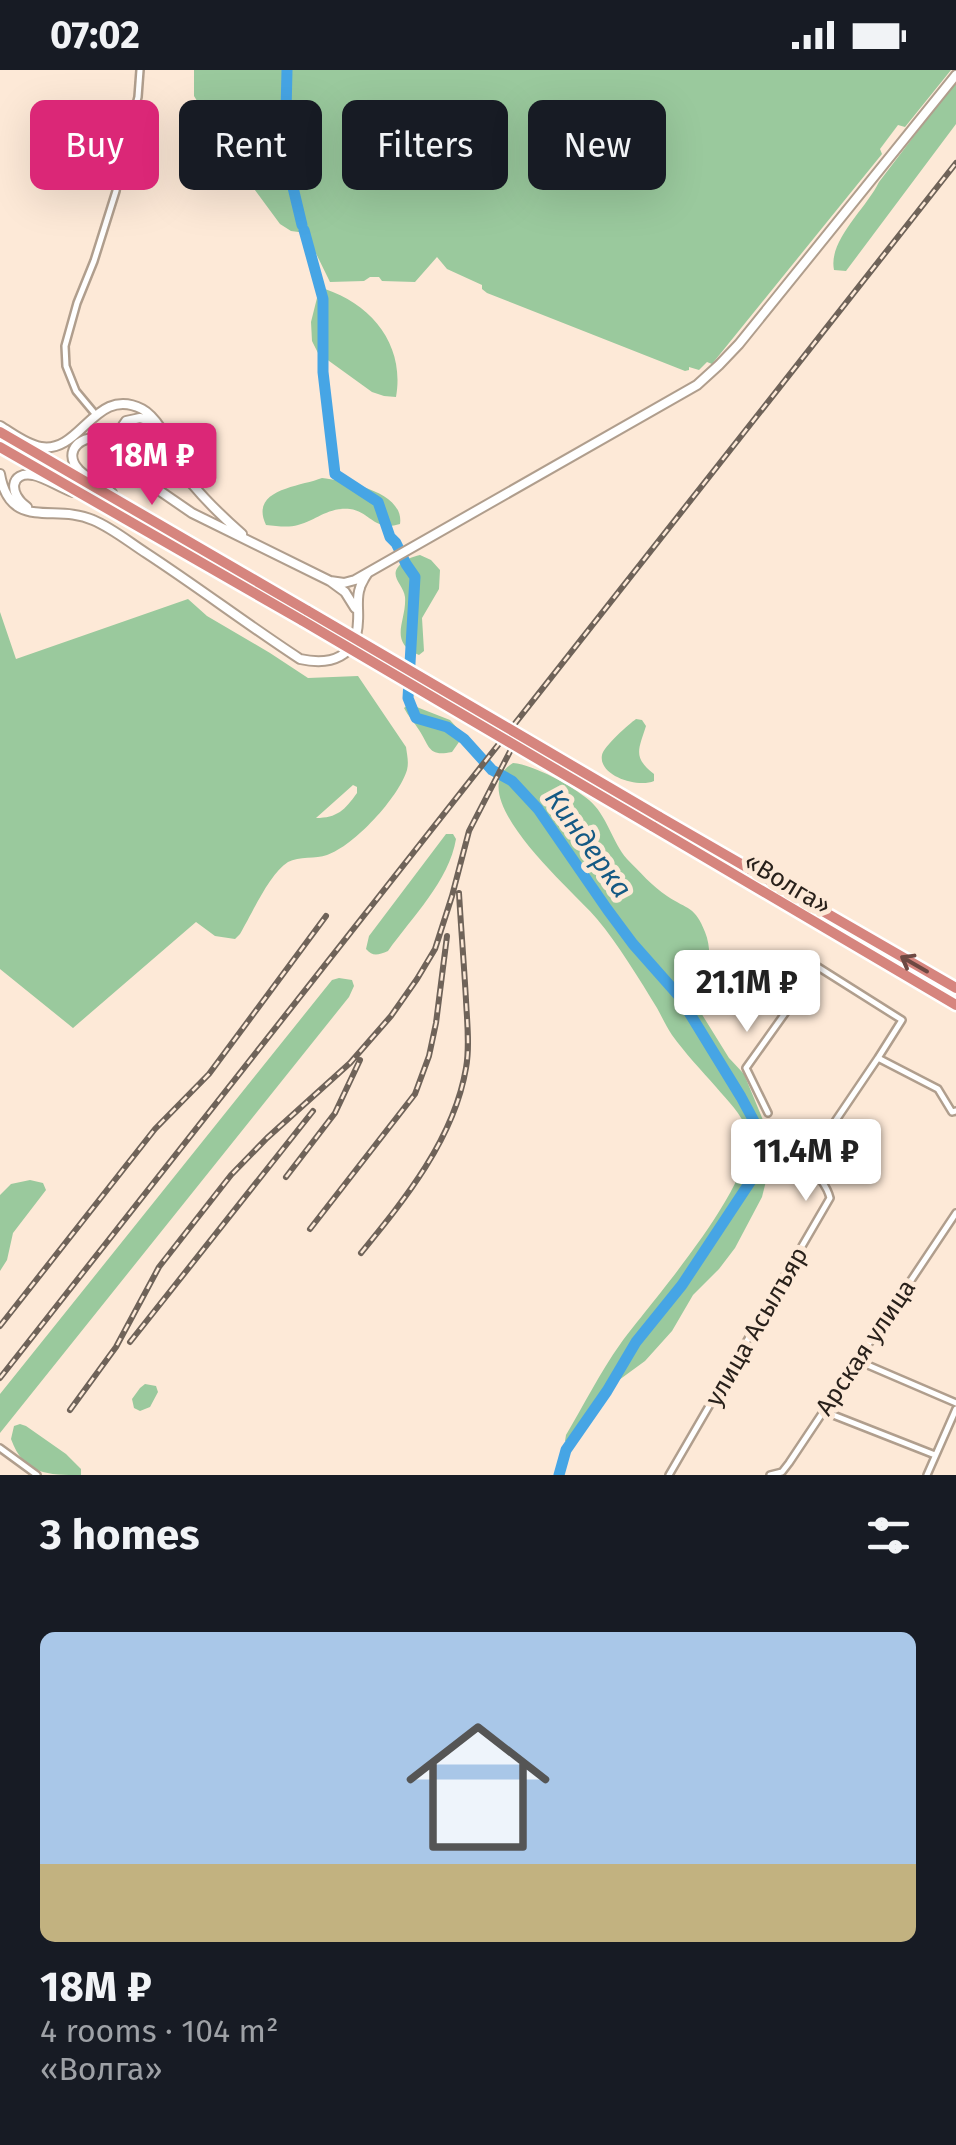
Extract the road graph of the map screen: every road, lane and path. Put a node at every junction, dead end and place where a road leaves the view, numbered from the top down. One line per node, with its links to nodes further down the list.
1 (140, 70): 3 (street)
2 (956, 75): 13 (street)
3 (96, 415): 4 (street); 5 (street)
4 (158, 424): 7 (street); 12 (street)
5 (0, 429): 10 (highway)
6 (0, 447): 9 (highway)
7 (129, 461): 10 (street); 12 (street)
8 (0, 474): 11 (street)
9 (82, 494): 11 (street); 16 (highway)
10 (123, 503): 16 (highway)
11 (46, 512): 15 (street)
12 (249, 540): 14 (street)
13 (368, 573): 14 (street); 15 (street)
14 (330, 580): 15 (street)
15 (358, 614)
16 (306, 616): 17 (highway, bridge)
17 (655, 821): 18 (highway, «Волга», one-way to 17); 19 (highway, «Волга»)
18 (956, 988)
19 (956, 1005)
20 (878, 1058): 21 (street); 22 (street); 30 (street, улица Асылъяр)
21 (956, 1112)
22 (768, 1113)
23 (956, 1213): 24 (street, Арская улица)
24 (856, 1360): 25 (street); 26 (street, Арская улица)
25 (956, 1406): 28 (street)
26 (823, 1411): 28 (street); 31 (street, Арская улица)
27 (0, 1448): 29 (street)
28 (935, 1456): 32 (street)
29 (37, 1475)
30 (670, 1475)
31 (770, 1475)
32 (928, 1475)

